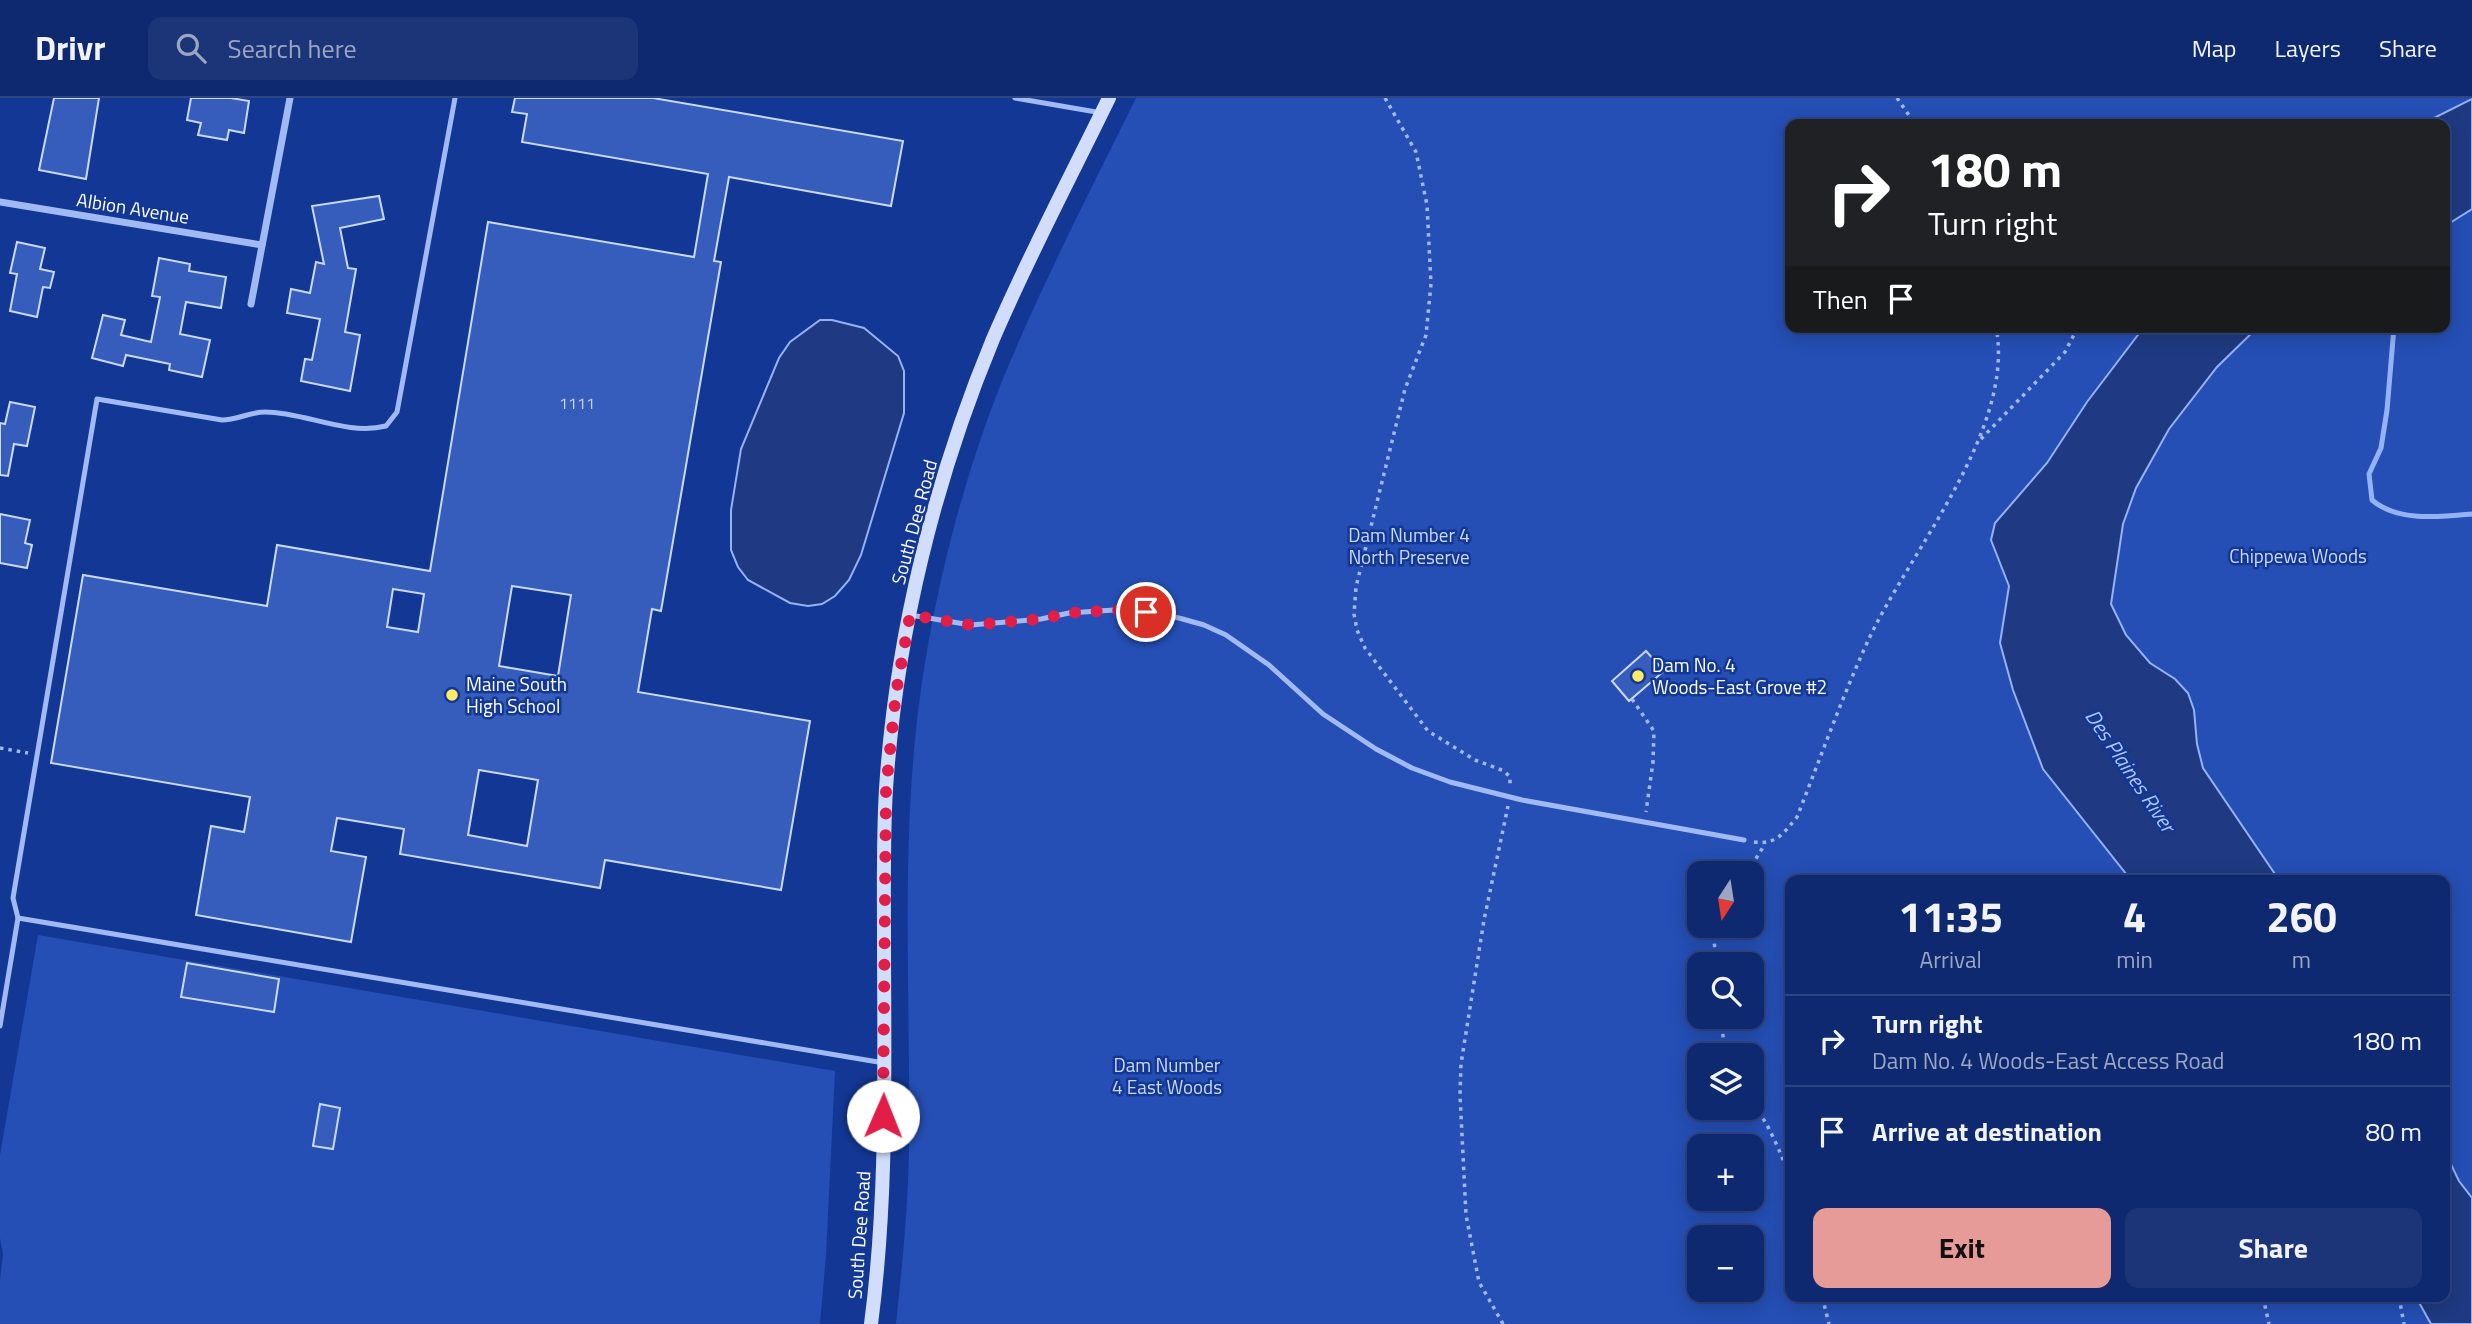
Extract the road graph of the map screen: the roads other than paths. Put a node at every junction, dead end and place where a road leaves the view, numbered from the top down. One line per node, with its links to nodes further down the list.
1 (290, 98): 7 (street)
2 (455, 98): 11 (lane)
3 (1015, 98): 5 (lane)
4 (1109, 98): 5 (main road, South Dee Road)
5 (1102, 113): 9 (main road, South Dee Road)
6 (0, 202): 7 (street, Albion Avenue)
7 (262, 245): 8 (street)
8 (251, 304)
9 (910, 615): 10 (lane); 13 (main road, South Dee Road)
10 (1744, 840)
11 (18, 918): 12 (lane); 13 (lane)
12 (0, 1026)
13 (884, 1063): 14 (main road, South Dee Road)
14 (871, 1324)

